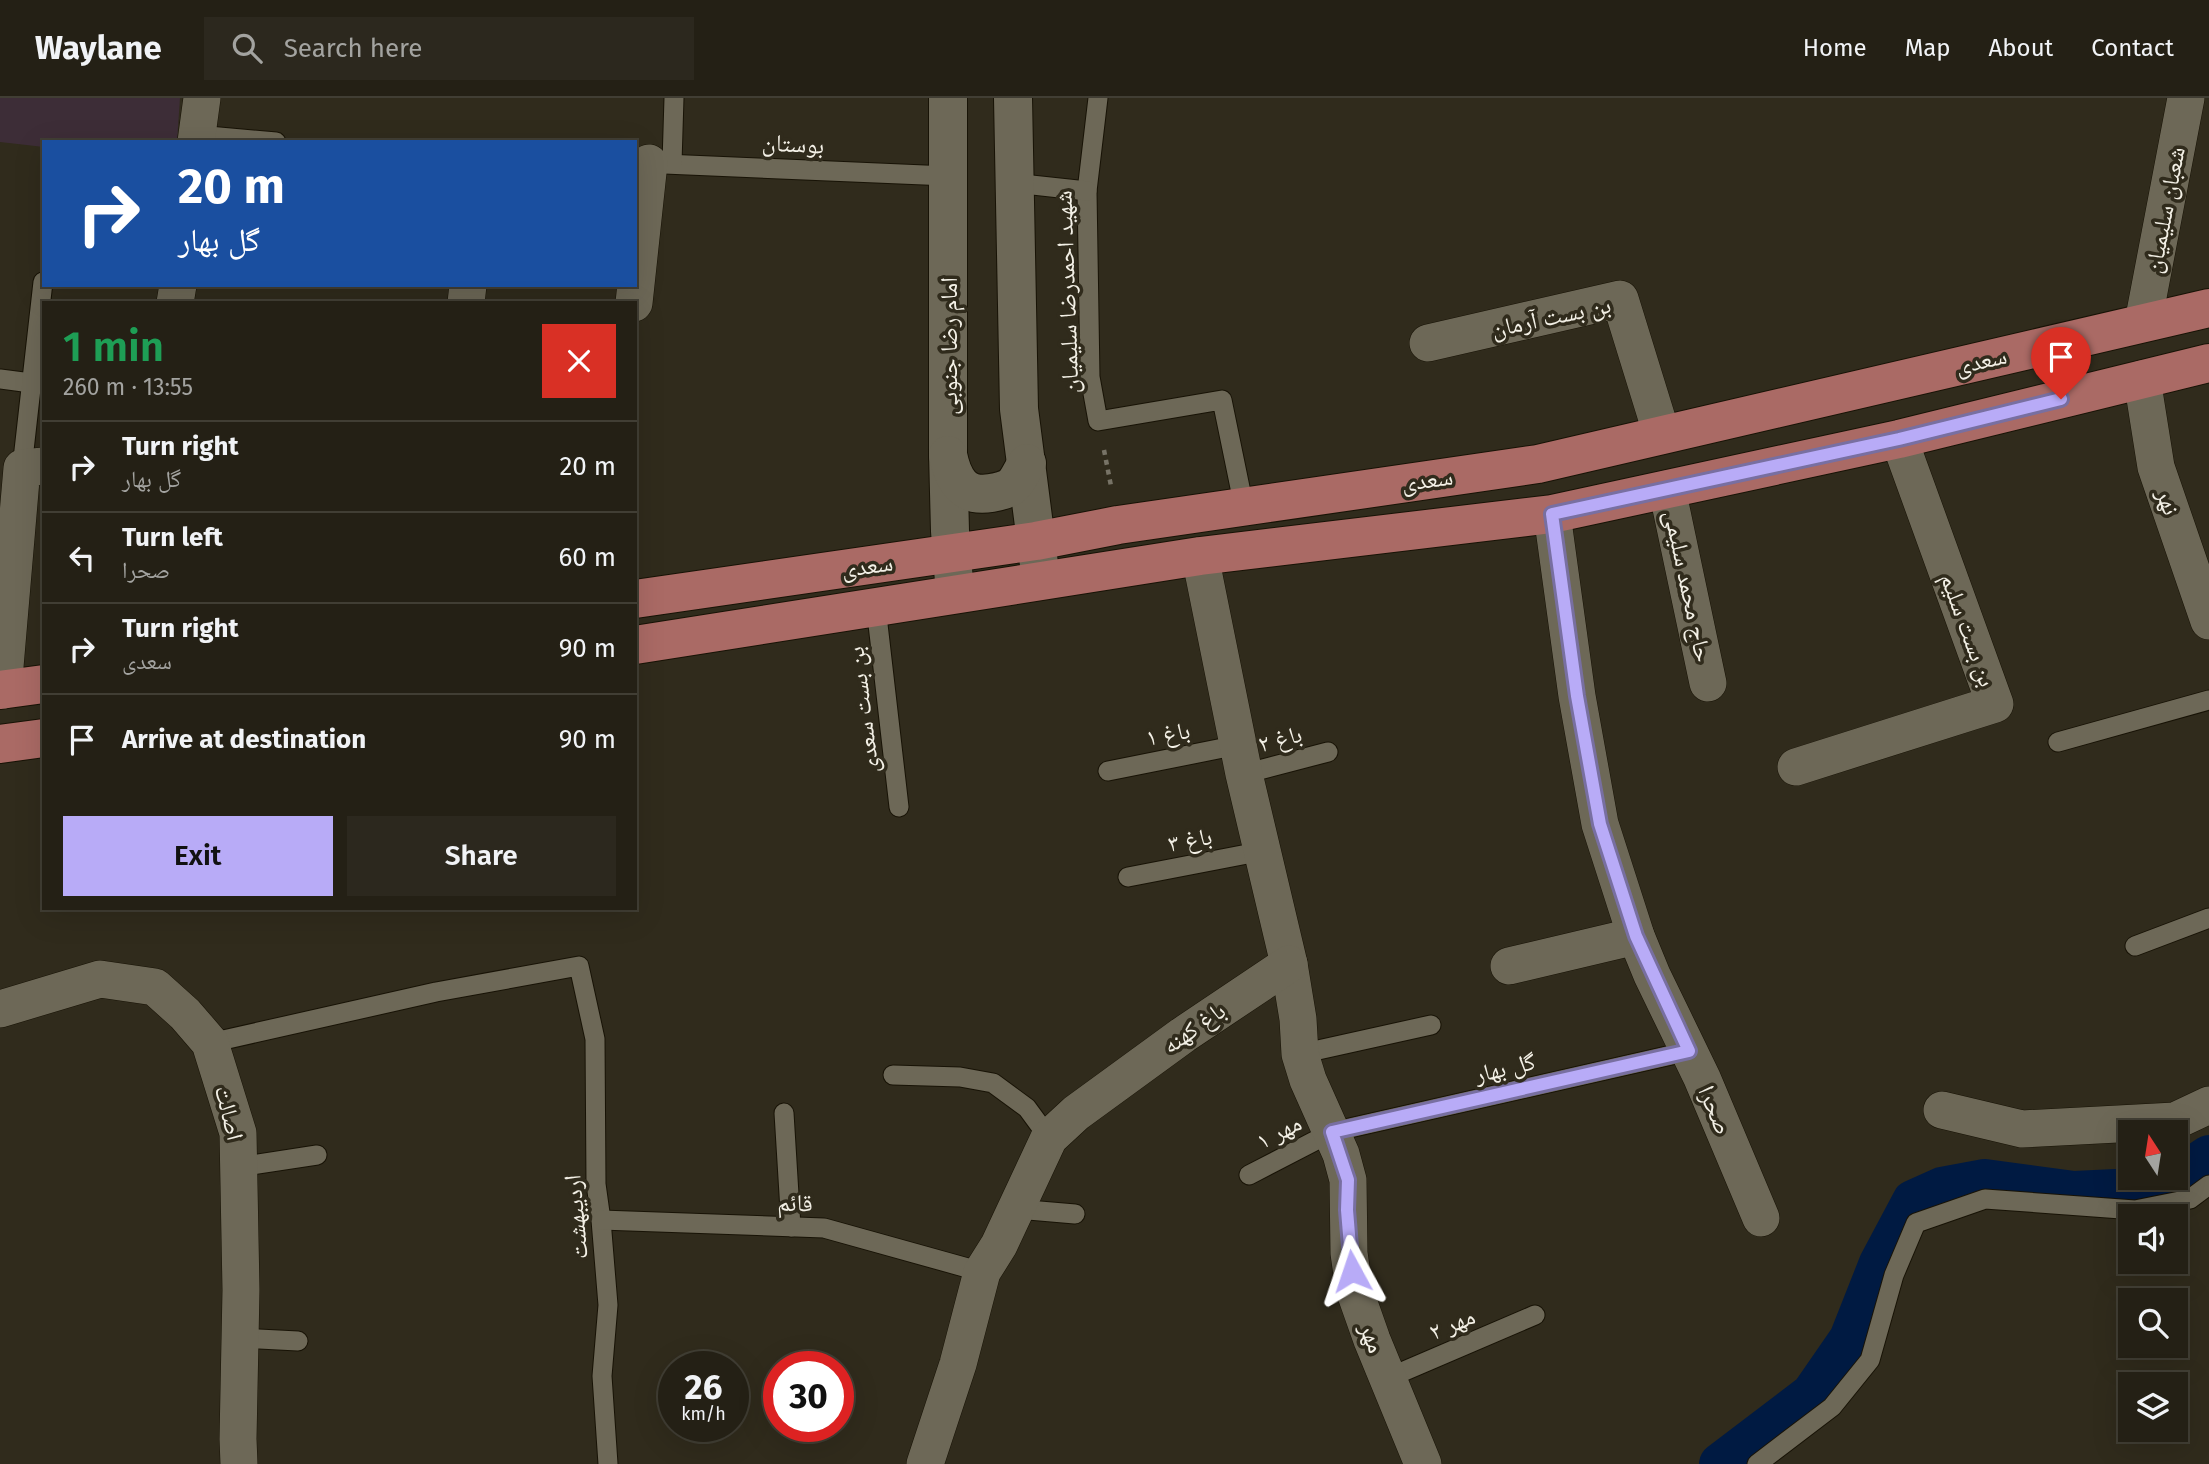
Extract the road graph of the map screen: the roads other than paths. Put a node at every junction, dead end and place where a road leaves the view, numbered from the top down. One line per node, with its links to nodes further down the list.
1 (202, 98): 7 (street)
2 (674, 98): 9 (lane)
3 (948, 98): 10 (street, امام رضا جنوبی)
4 (1013, 98): 11 (street)
5 (1098, 98): 12 (lane, شهید احمدرضا سلیمیان)
6 (2186, 98): 16 (street, شعبان سلیمیان)
7 (197, 138): 8 (lane)
8 (236, 140)
9 (652, 163): 10 (lane, بوستان); 13 (street)
10 (948, 176): 24 (street, امام رضا جنوبی)
11 (1014, 183): 12 (lane); 25 (street)
12 (1087, 191): 28 (lane, شهید احمدرضا سلیمیان)
13 (637, 280)
14 (42, 287): 21 (lane)
15 (2209, 308): 16 (main road, سعدی)
16 (2143, 323): 20 (main road); 22 (main road, سعدی)
17 (1427, 343): 22 (street, بن بست آرمان)
18 (2209, 363): 20 (main road, سعدی)
19 (0, 379): 21 (lane)
20 (2142, 379): 23 (main road, سعدی); 37 (street, نهر)
21 (31, 383): 26 (lane)
22 (1662, 435): 28 (main road, سعدی)
23 (1899, 439): 27 (main road, سعدی); 48 (street, بن بست سلیم)
24 (948, 453): 25 (street); 31 (street, امام رضا جنوبی)
25 (1027, 463): 30 (street)
26 (33, 467): 41 (street)
27 (1667, 489): 29 (main road, سعدی); 39 (street, حاج محمد سلیمی)
28 (1244, 507): 30 (main road, سعدی)
29 (1552, 514): 32 (main road, سعدی); 54 (street, صحرا)
30 (1036, 541): 31 (main road, سعدی); 33 (street)
31 (952, 553): 34 (street, امام رضا جنوبی); 35 (main road, سعدی)
32 (1200, 556): 33 (main road, سعدی); 47 (street)
33 (1041, 581): 34 (main road, سعدی)
34 (955, 594): 36 (main road, سعدی)
35 (637, 599)
36 (876, 607): 38 (main road, سعدی); 50 (lane, بن بست سعدی)
37 (2209, 621)
38 (637, 645)
39 (1709, 683)
40 (42, 684): 41 (main road)
41 (2, 690)
42 (2209, 700): 44 (lane)
43 (42, 738): 45 (main road)
44 (2058, 742)
45 (0, 744)
46 (1328, 752): 47 (lane, باغ ۲)
47 (1241, 759): 49 (lane, باغ ۱); 51 (street)
48 (1796, 767)
49 (1108, 771)
50 (899, 807)
51 (1263, 851): 52 (lane, باغ ۳); 56 (street)
52 (1128, 877)
53 (2209, 918): 55 (lane)
54 (1636, 936): 57 (street); 61 (street, صحرا)
55 (2135, 946)
56 (1289, 964): 62 (street, مهر); 68 (street, باغ کهنه)
57 (1509, 966)
58 (0, 1009): 60 (street, اصالت)
59 (1431, 1025): 62 (lane)
60 (210, 1044): 70 (street, اصالت); 76 (lane, اردیبهشت)
61 (1689, 1051): 67 (lane, گل بهار); 75 (street, صحرا)
62 (1300, 1054): 67 (street, مهر)
63 (893, 1074): 68 (lane)
64 (2209, 1105): 65 (street)
65 (1942, 1110)
66 (784, 1113): 77 (lane)
67 (1332, 1132): 71 (lane, مهر ۱); 82 (street, مهر)
68 (1049, 1138): 73 (street, باغ کهنه)
69 (317, 1154): 70 (lane)
70 (239, 1167): 80 (street, اصالت)
71 (1249, 1175)
72 (2209, 1185): 87 (lane)
73 (1016, 1209): 74 (lane); 78 (street, باغ کهنه)
74 (1075, 1214)
75 (1762, 1219)
76 (601, 1220): 77 (lane, قائم); 84 (lane, اردیبهشت)
77 (791, 1227): 78 (lane, قائم)
78 (982, 1272): 85 (street, باغ کهنه)
79 (1535, 1315): 82 (lane, مهر ۲)
80 (240, 1338): 81 (lane); 83 (street, اصالت)
81 (298, 1341)
82 (1388, 1378): 86 (street, مهر)
83 (239, 1464)
84 (608, 1464)
85 (925, 1464)
86 (1423, 1464)
87 (1757, 1464)

